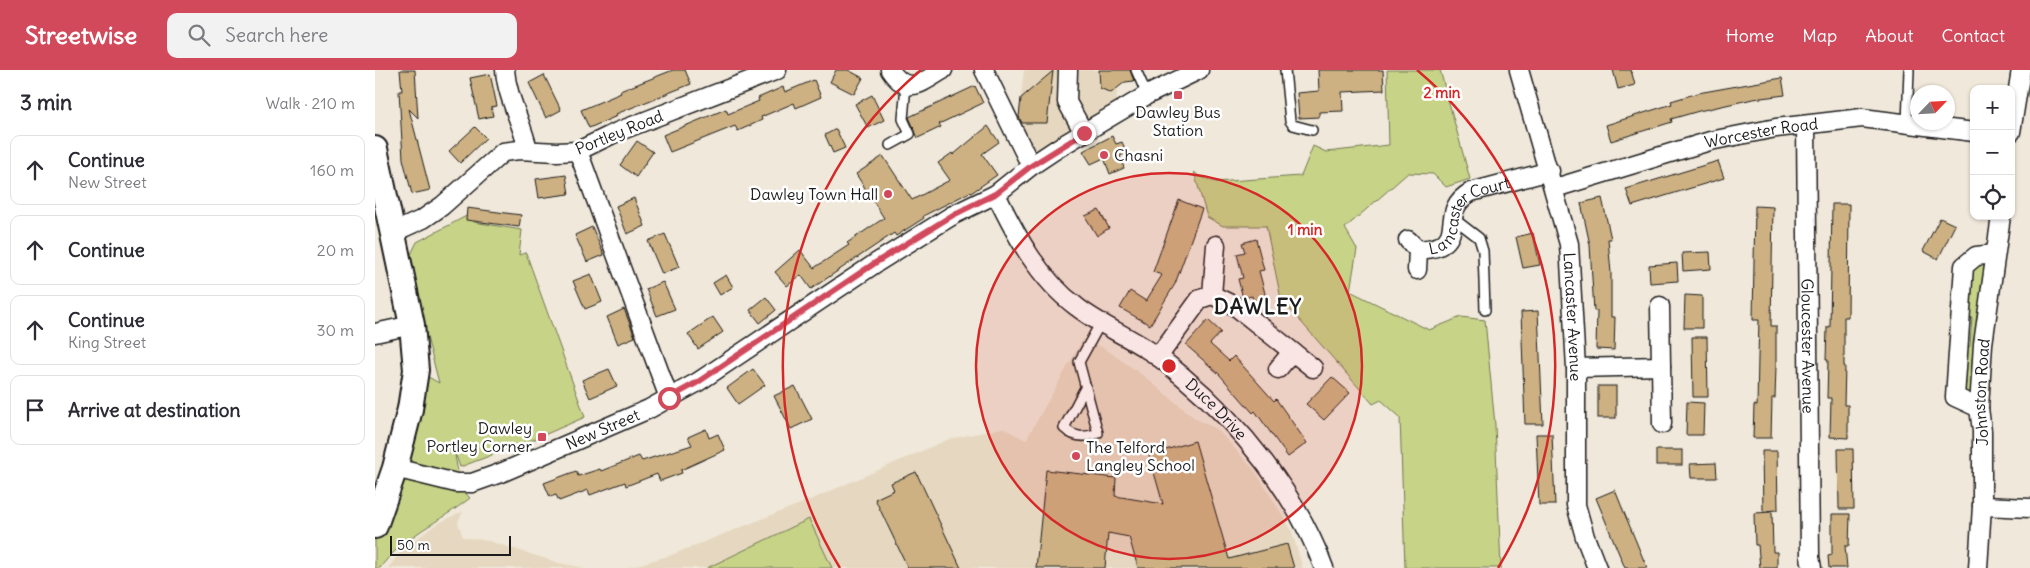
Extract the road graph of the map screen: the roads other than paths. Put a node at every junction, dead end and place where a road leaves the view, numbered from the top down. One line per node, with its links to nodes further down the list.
1 (505, 70): 22 (street)
2 (777, 70): 23 (street, Portley Road)
3 (891, 70): 13 (street)
4 (943, 70): 13 (street)
5 (984, 70): 25 (street)
6 (1068, 70): 20 (street)
7 (1136, 70): 14 (lane)
8 (1199, 70): 14 (street, New Street)
9 (1285, 70): 17 (lane)
10 (1519, 70): 26 (street, Lancaster Avenue)
11 (1909, 70): 15 (lane)
12 (2021, 70): 18 (street)
13 (906, 85): 21 (lane)
14 (1147, 95): 20 (street, New Street)
15 (1907, 124): 16 (street, Worcester Road); 19 (street, Worcester Road)
16 (1806, 125): 27 (street, Worcester Road); 57 (street, Gloucester Avenue)
17 (1312, 130)
18 (2011, 130)
19 (1970, 132)
20 (1084, 133): 25 (street, New Street)
21 (890, 145)
22 (528, 150): 23 (street, Portley Road); 31 (street, Portley Road)
23 (577, 151): 48 (street)
24 (376, 154): 31 (main road)
25 (1031, 166): 28 (street, New Street)
26 (1550, 171): 27 (street, Lancaster Avenue); 29 (street, Lancaster Court)
27 (1555, 188): 45 (street, Lancaster Avenue)
28 (995, 194): 38 (street, Duce Drive); 48 (street, New Street)
29 (1453, 218): 34 (street, Lancaster Court); 37 (lane)
30 (2000, 220): 33 (street, Johnston Road)
31 (392, 233): 39 (main road)
32 (1216, 245): 35 (street)
33 (1995, 254): 49 (street, Johnston Road); 49 (street)
34 (1417, 270)
35 (1212, 295): 41 (street); 42 (street)
36 (1660, 306): 43 (street)
37 (1485, 310)
38 (1101, 322): 42 (street, Duce Drive); 47 (lane)
39 (412, 325): 40 (street); 51 (main road)
40 (375, 333)
41 (1292, 352): 44 (street); 46 (street)
42 (1158, 357): 55 (street, Duce Drive)
43 (1661, 366): 45 (street); 50 (street)
44 (1313, 368)
45 (1576, 368): 56 (street, Lancaster Avenue)
46 (1278, 369)
47 (1086, 386): 47 (lane)
48 (669, 398): 51 (street, New Street)
49 (1979, 408): 52 (street, Johnston Road)
50 (1662, 424)
51 (395, 468): 54 (main road)
52 (1982, 506): 53 (street); 58 (street, Johnston Road)
53 (2030, 508)
54 (375, 526)
55 (1324, 568)
56 (1597, 568)
57 (1811, 568)
58 (1977, 568)

